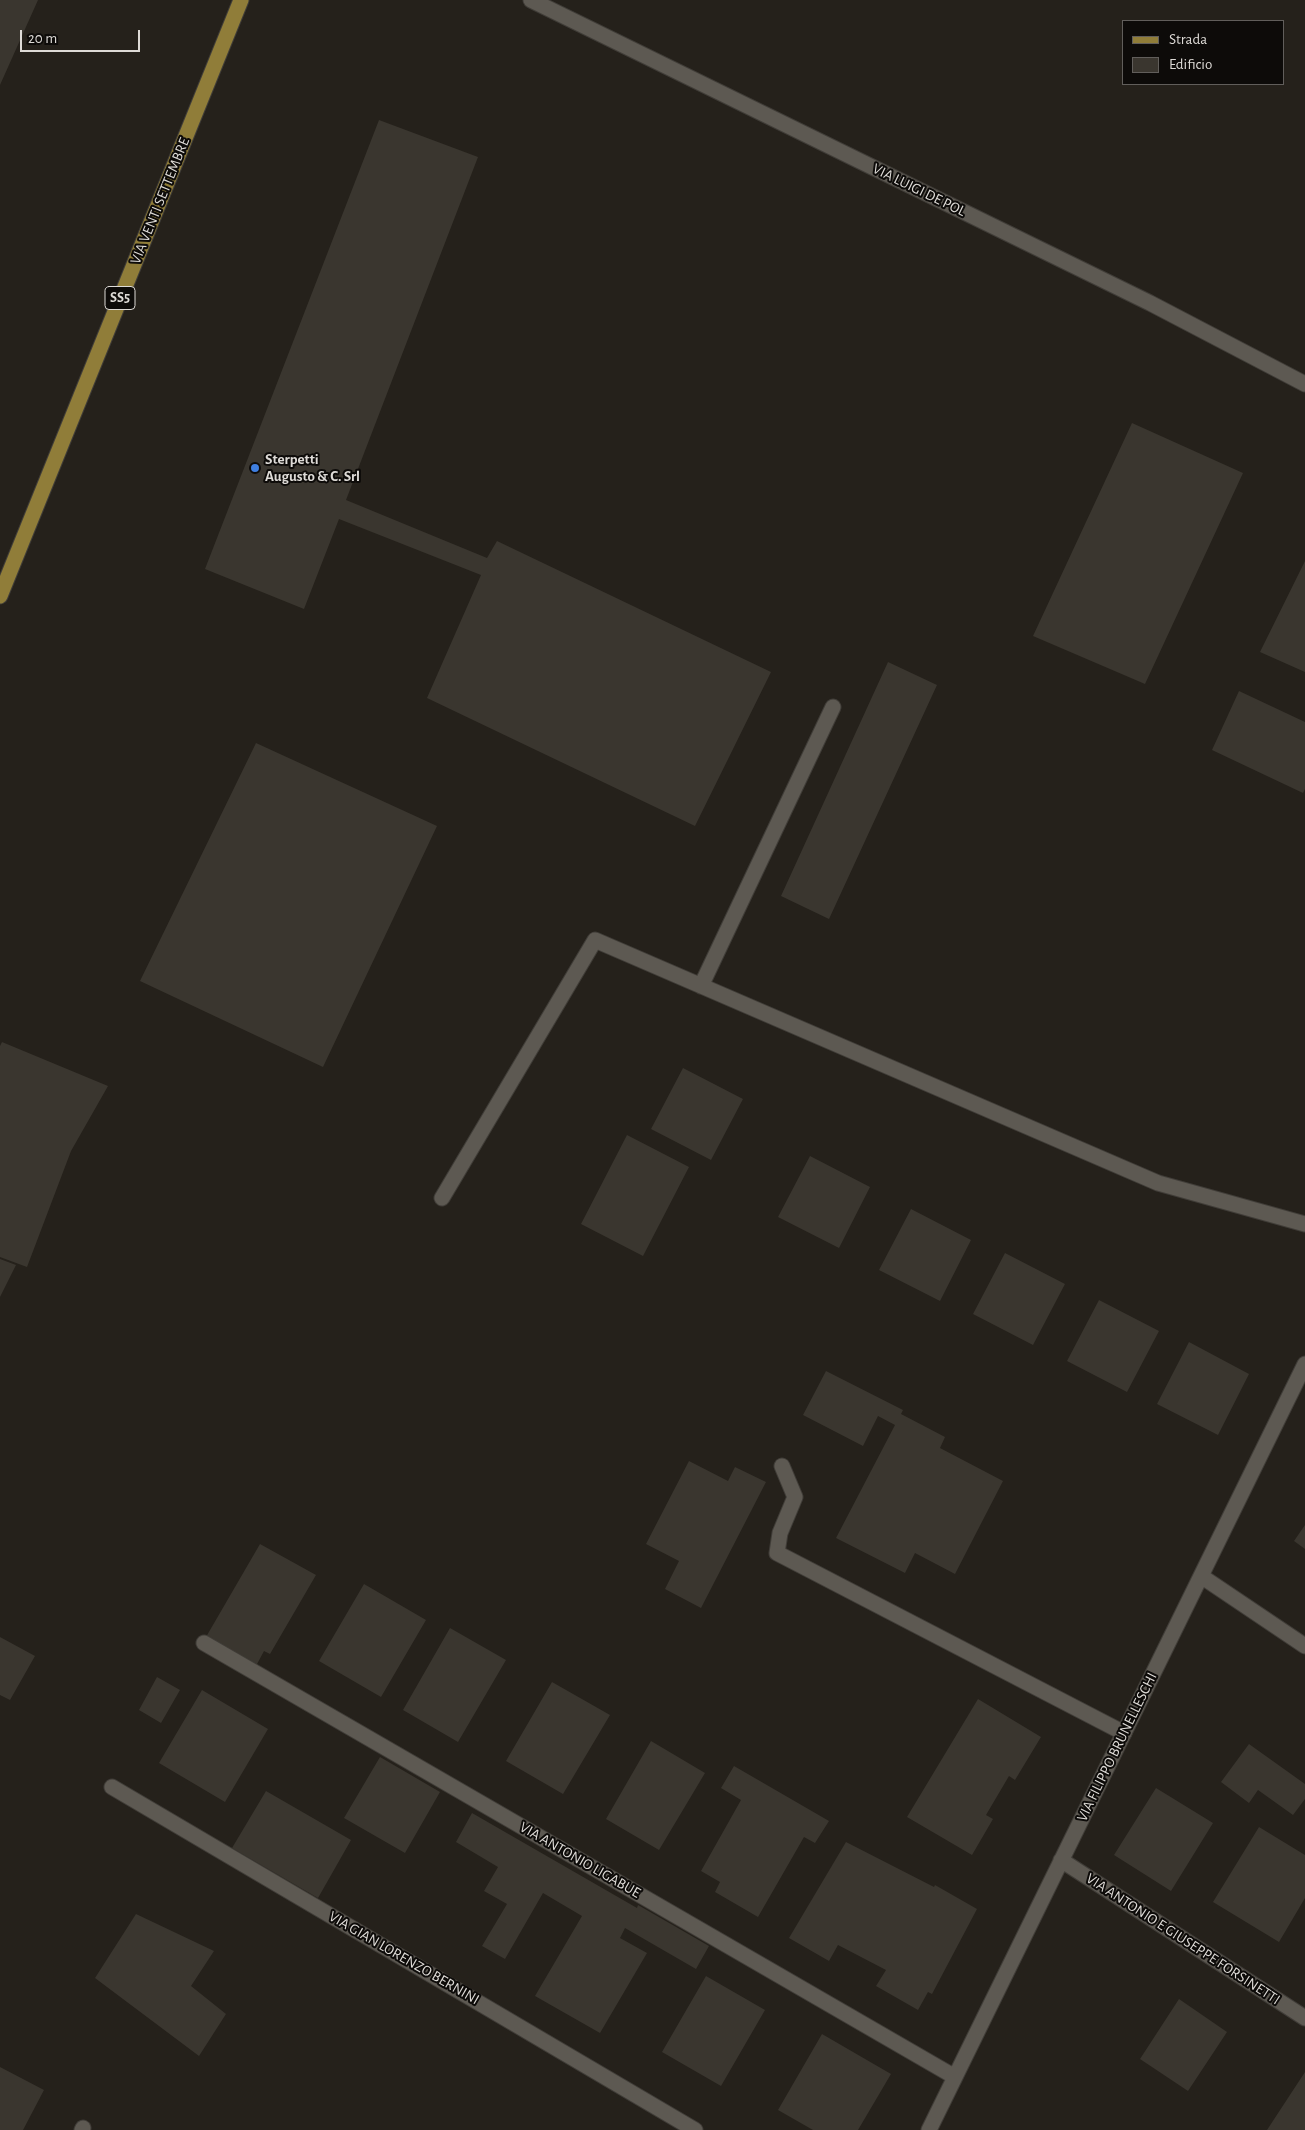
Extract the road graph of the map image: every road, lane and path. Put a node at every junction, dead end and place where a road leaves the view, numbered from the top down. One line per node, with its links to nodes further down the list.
1 (241, 0): 4 (main road, VIA VENTI SETTEMBRE / SS5)
2 (532, 0): 3 (street, VIA LUIGI DE POL)
3 (1305, 384)
4 (0, 596)
5 (833, 707): 6 (street)
6 (701, 986): 7 (street); 8 (street)
7 (442, 1198)
8 (1305, 1224)
9 (1305, 1364): 11 (street, VIA FILIPPO BRUNELLESCHI)
10 (782, 1466): 14 (street)
11 (1201, 1576): 13 (street); 14 (street, VIA FILIPPO BRUNELLESCHI)
12 (204, 1643): 18 (street, VIA ANTONIO LIGABUE)
13 (1305, 1646)
14 (1124, 1733): 16 (street, VIA FILIPPO BRUNELLESCHI)
15 (112, 1787): 19 (street, VIA GIAN LORENZO BERNINI)
16 (1061, 1860): 17 (street, VIA ANTONIO E GIUSEPPE FORSINETTI); 18 (street, VIA FILIPPO BRUNELLESCHI)
17 (1305, 2018)
18 (955, 2077): 20 (street, VIA FILIPPO BRUNELLESCHI)
19 (695, 2130)
20 (929, 2130)

